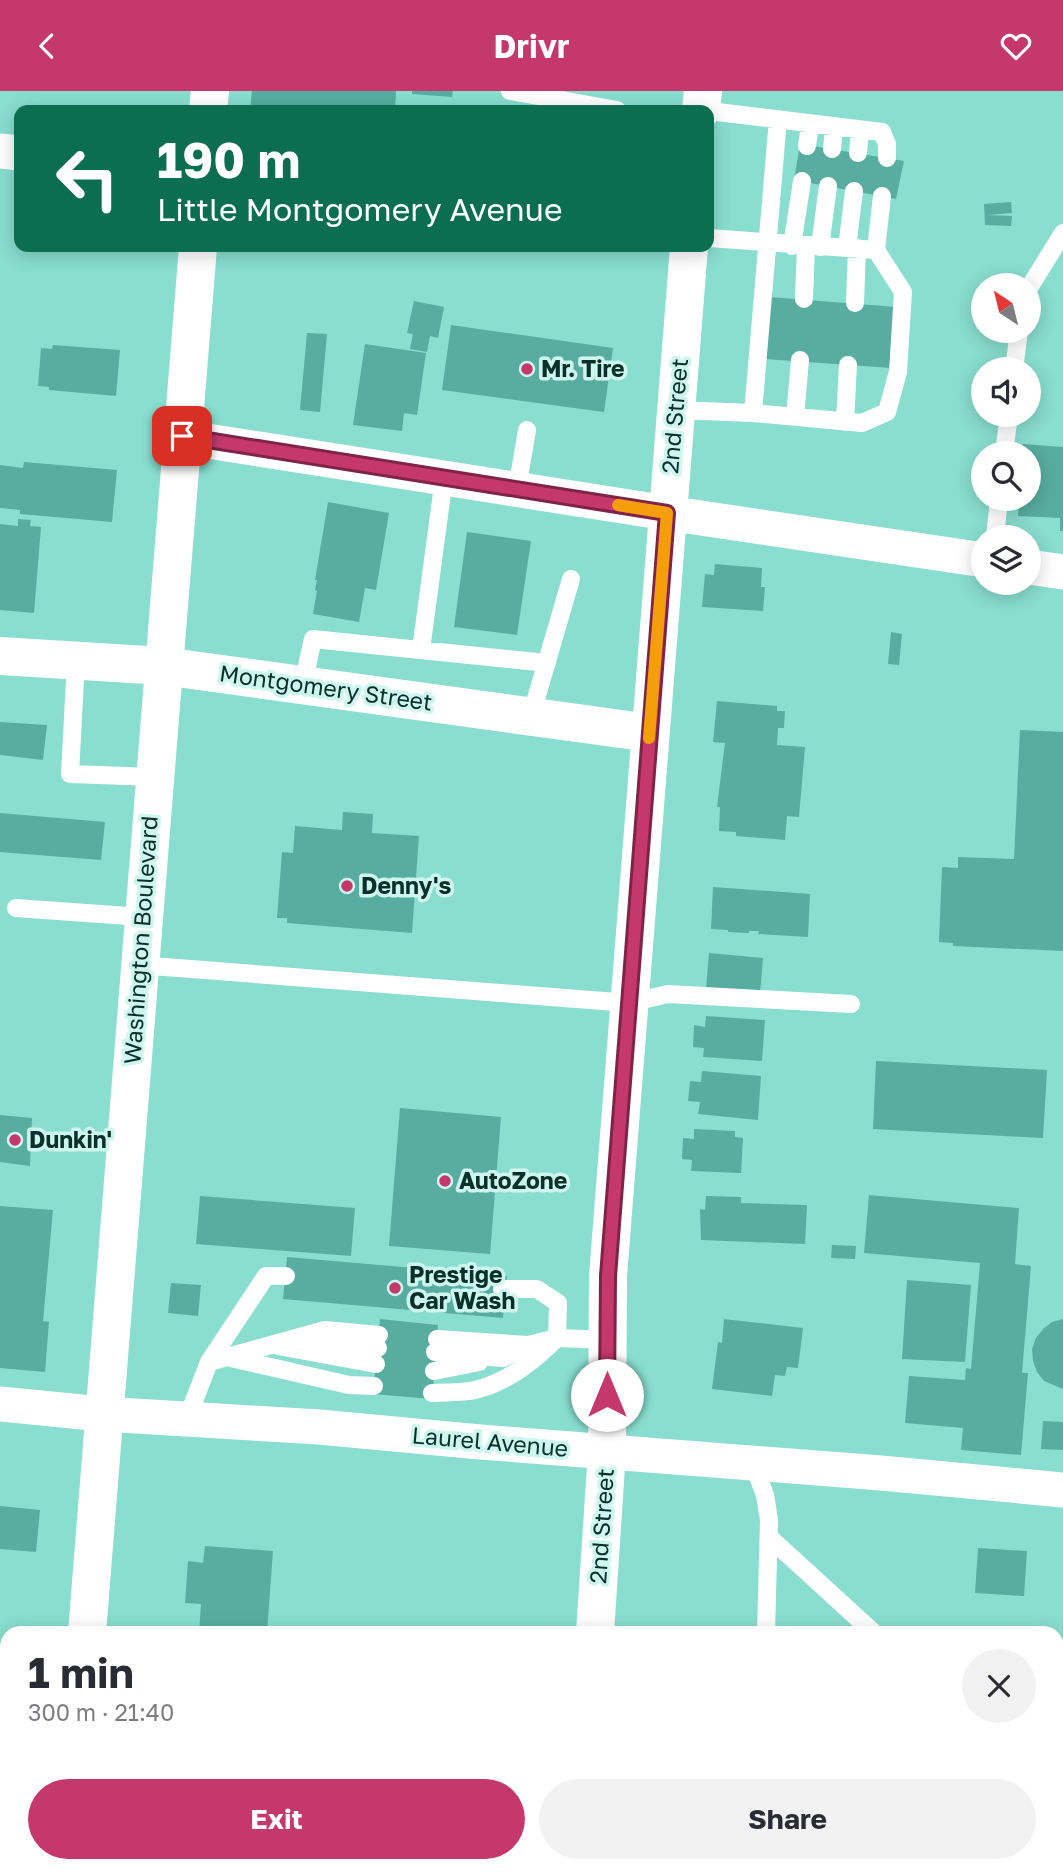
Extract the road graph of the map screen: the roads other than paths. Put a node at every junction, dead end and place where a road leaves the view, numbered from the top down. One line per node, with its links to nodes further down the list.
1 (510, 91): 2 (lane)
2 (589, 105)
3 (714, 112): 4 (lane)
4 (778, 120): 5 (lane); 18 (lane)
5 (810, 124): 6 (lane); 8 (lane)
6 (834, 126): 7 (lane); 9 (lane)
7 (860, 130): 10 (lane); 11 (lane)
8 (807, 145)
9 (832, 149)
10 (858, 153)
11 (887, 158)
12 (802, 181): 19 (lane)
13 (828, 186): 19 (lane)
14 (854, 191): 20 (lane)
15 (882, 197): 21 (lane)
16 (1063, 233): 24 (lane)
17 (714, 238): 18 (lane)
18 (766, 243): 19 (lane); 30 (lane)
19 (806, 246): 20 (lane); 25 (lane)
20 (852, 248): 21 (lane); 26 (lane)
21 (876, 250): 32 (lane)
22 (198, 252): 34 (main road, Washington Boulevard)
23 (690, 252): 29 (main road, 2nd Street)
24 (1038, 273)
25 (804, 299)
26 (855, 303)
27 (800, 360): 31 (lane)
28 (848, 365): 32 (lane)
29 (675, 410): 30 (lane); 37 (main road, 2nd Street)
30 (753, 413): 31 (lane)
31 (795, 417): 32 (lane)
32 (845, 422)
33 (527, 430): 36 (lane)
34 (182, 436): 35 (street); 46 (main road, Washington Boulevard)
35 (444, 478): 36 (street); 42 (lane)
36 (517, 489): 37 (street)
37 (667, 513): 38 (street); 49 (main road, 2nd Street)
38 (971, 558)
39 (1041, 568): 40 (street)
40 (1063, 572)
41 (571, 579): 45 (lane)
42 (421, 650): 45 (lane); 47 (lane)
43 (0, 656): 44 (main road, Montgomery Street)
44 (76, 660): 46 (main road, Montgomery Street); 50 (lane)
45 (547, 663): 48 (lane)
46 (163, 666): 47 (main road, Montgomery Street); 50 (main road, Washington Boulevard)
47 (303, 684): 48 (main road, Montgomery Street)
48 (531, 716): 49 (main road, Montgomery Street)
49 (650, 733): 54 (main road, 2nd Street)
50 (154, 777): 52 (main road, Washington Boulevard)
51 (16, 908): 52 (lane)
52 (142, 917): 53 (main road, Washington Boulevard)
53 (139, 965): 54 (lane); 69 (main road, Washington Boulevard)
54 (629, 1003): 55 (lane); 59 (main road, 2nd Street)
55 (851, 1004)
56 (286, 1276): 64 (lane)
57 (502, 1289): 58 (lane)
58 (557, 1338): 59 (lane); 61 (lane); 67 (lane)
59 (608, 1340): 71 (main road, 2nd Street)
60 (279, 1343): 60 (lane); 62 (lane)
61 (528, 1345): 63 (lane); 63 (lane)
62 (228, 1357): 64 (lane); 66 (lane)
63 (503, 1357): 65 (lane)
64 (209, 1362): 70 (lane)
65 (434, 1371)
66 (374, 1387)
67 (432, 1393)
68 (0, 1403): 69 (street, Laurel Avenue)
69 (102, 1414): 70 (street, Laurel Avenue); 75 (main road, Washington Boulevard)
70 (187, 1419): 71 (street, Laurel Avenue)
71 (607, 1451): 72 (street, Laurel Avenue); 76 (main road, 2nd Street)
72 (753, 1463): 73 (street, Laurel Avenue); 74 (lane)
73 (1063, 1490)
74 (770, 1538): 77 (lane); 78 (lane)
75 (87, 1626)
76 (595, 1626)
77 (766, 1626)
78 (866, 1626)

